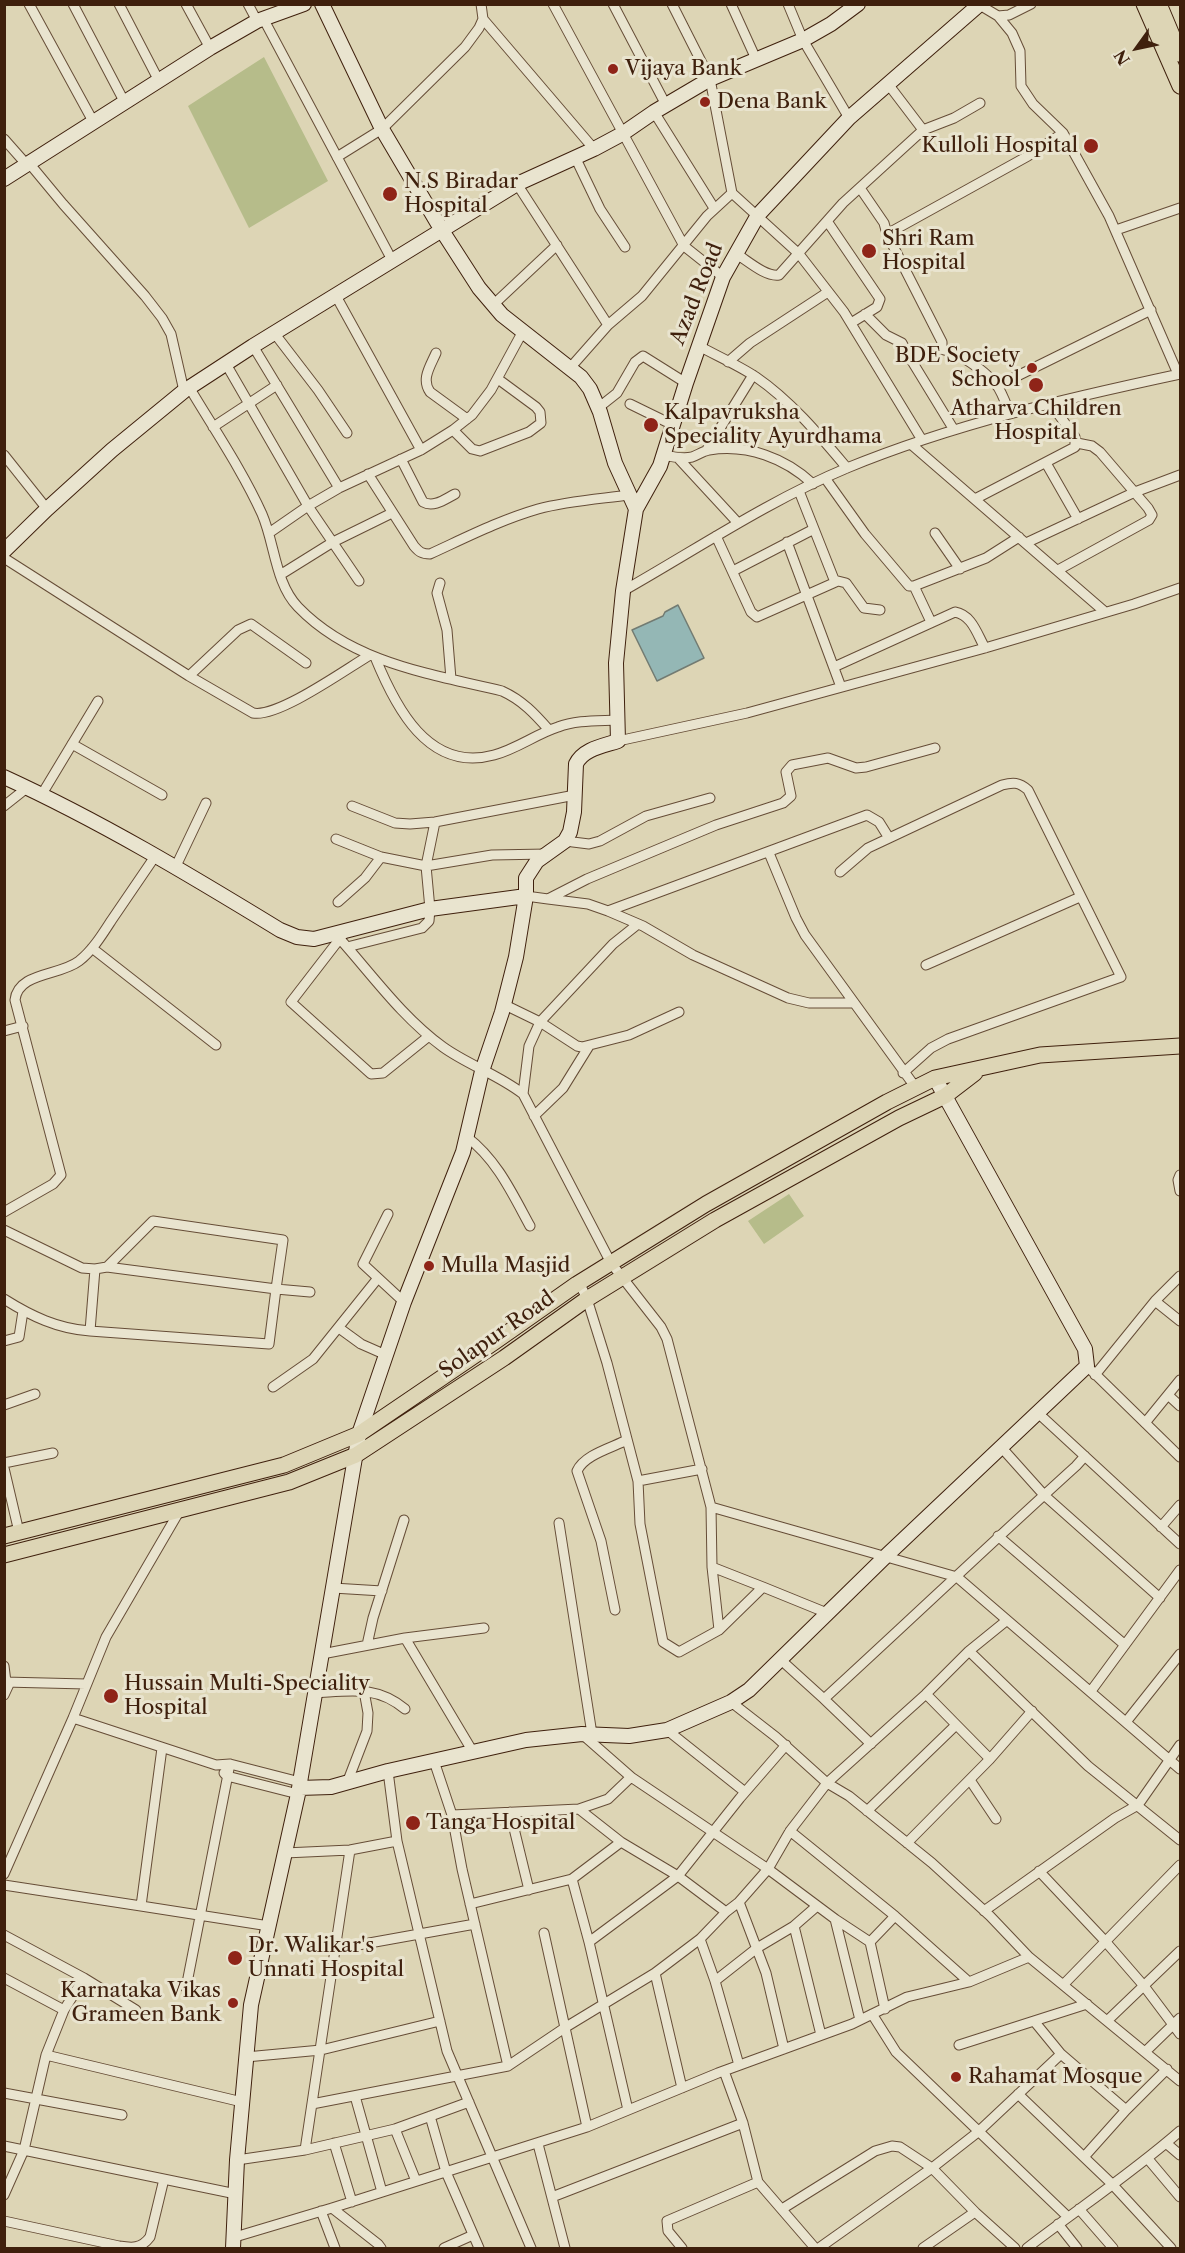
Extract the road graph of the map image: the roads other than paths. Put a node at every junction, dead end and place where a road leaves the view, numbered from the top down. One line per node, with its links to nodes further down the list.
1 (29, 4): 34 (street)
2 (73, 4): 30 (street)
3 (119, 4): 27 (street)
4 (186, 4): 23 (street)
5 (248, 4): 20 (street)
6 (304, 4): 20 (street)
7 (322, 4): 35 (street)
8 (480, 4): 21 (street)
9 (553, 4): 38 (street)
10 (612, 4): 32 (street)
11 (672, 4): 26 (street)
12 (731, 4): 25 (street)
13 (788, 4): 22 (street)
14 (858, 4): 22 (street)
15 (1030, 4): 19 (street)
16 (1144, 4): 29 (main road)
17 (1159, 4): 24 (main road)
18 (979, 5): 19 (street); 28 (street, Azad Road)
19 (998, 16): 37 (street)
20 (260, 20): 23 (street); 41 (street)
21 (483, 20): 35 (street); 40 (street)
22 (803, 40): 25 (street); 33 (street)
23 (210, 48): 27 (street)
24 (1180, 54)
25 (756, 59): 26 (street)
26 (710, 79): 32 (street); 47 (street)
27 (159, 81): 30 (street)
28 (888, 84): 33 (street, Azad Road); 36 (street)
29 (1180, 87)
30 (126, 102): 34 (street)
31 (980, 104): 36 (street)
32 (660, 109): 38 (street); 48 (street)
33 (849, 118): 50 (street, Azad Road)
34 (94, 123): 43 (street)
35 (382, 129): 41 (street); 52 (street)
36 (923, 130): 46 (street)
37 (1063, 133): 53 (street); 54 (street)
38 (622, 134): 40 (street); 56 (street)
39 (4, 139): 43 (street)
40 (594, 149): 42 (street)
41 (337, 157): 60 (street)
42 (576, 159): 45 (street); 57 (street)
43 (28, 164): 44 (street); 85 (street)
44 (4, 179)
45 (517, 184): 52 (street); 55 (street)
46 (860, 188): 51 (street); 54 (street)
47 (732, 193): 48 (street); 50 (street)
48 (714, 208): 56 (street)
49 (1180, 208): 53 (street)
50 (758, 215): 58 (street, Azad Road); 59 (street)
51 (827, 221): 59 (street); 66 (street)
52 (441, 229): 60 (street); 64 (street)
53 (1116, 230): 65 (street)
54 (887, 234): 73 (street)
55 (557, 245): 64 (street); 68 (street)
56 (684, 246): 61 (street); 68 (street)
57 (625, 247)
58 (735, 253): 59 (street); 61 (street, Azad Road)
59 (799, 254): 62 (street)
60 (392, 260): 63 (street)
61 (723, 277): 72 (street, Azad Road)
62 (828, 291): 67 (street); 76 (street)
63 (336, 296): 70 (street); 100 (street)
64 (493, 305): 69 (street)
65 (1151, 310): 79 (street); 84 (street)
66 (865, 314): 67 (street); 75 (street)
67 (851, 323): 97 (street)
68 (608, 325): 78 (street)
69 (523, 331): 78 (street); 81 (street)
70 (274, 334): 71 (street); 96 (street)
71 (254, 346): 77 (street); 83 (street)
72 (699, 346): 76 (street); 82 (street, Azad Road)
73 (942, 349): 75 (street); 84 (street)
74 (436, 353): 91 (street)
75 (910, 358): 95 (street)
76 (728, 362): 80 (street)
77 (226, 364): 85 (street); 86 (street)
78 (570, 369): 89 (street)
79 (1179, 374): 88 (street)
80 (753, 375): 101 (street); 107 (street)
81 (498, 379): 91 (street); 94 (street)
82 (686, 383): 89 (street); 92 (street, Azad Road)
83 (277, 385): 86 (street); 112 (street)
84 (997, 386): 90 (street)
85 (187, 389): 93 (street); 119 (street)
86 (248, 404): 93 (street); 118 (street)
87 (630, 404): 92 (street)
88 (1051, 404): 90 (street); 98 (street)
89 (598, 408): 116 (street)
90 (1010, 414): 95 (street)
91 (467, 419): 94 (street)
92 (673, 425): 103 (street, Azad Road)
93 (213, 426): 125 (street)
94 (453, 430): 100 (street)
95 (954, 430): 97 (street)
96 (347, 433)
97 (922, 440): 99 (street)
98 (1077, 442): 106 (street); 114 (street)
99 (912, 445): 107 (street); 117 (street)
100 (421, 450): 105 (street)
101 (706, 451): 104 (street); 111 (street)
102 (4, 455): 119 (street)
103 (664, 455): 104 (street); 120 (street, Azad Road)
104 (678, 458): 123 (street)
105 (401, 459): 108 (street); 115 (street)
106 (1046, 462): 117 (street); 122 (street)
107 (847, 468): 110 (street)
108 (368, 474): 112 (street); 121 (street)
109 (1180, 475): 114 (street)
110 (825, 478): 111 (street); 140 (street)
111 (813, 484): 113 (street)
112 (339, 488): 118 (street)
113 (799, 490): 123 (street); 124 (street)
114 (1135, 492): 122 (street); 134 (street)
115 (455, 494)
116 (629, 495): 120 (street); 121 (street)
117 (975, 499): 128 (street)
118 (308, 506): 125 (street); 129 (street)
119 (46, 509): 131 (street)
120 (636, 509): 142 (street)
121 (392, 513): 129 (street)
122 (1078, 519): 128 (street)
123 (738, 523): 127 (street)
124 (814, 529): 130 (street); 138 (street)
125 (269, 533): 136 (street)
126 (935, 533): 133 (street)
127 (716, 536): 135 (street); 142 (street)
128 (1022, 540): 133 (street); 134 (street)
129 (333, 542): 136 (street); 137 (street)
130 (787, 542): 135 (street); 143 (street)
131 (4, 551)
132 (4, 558): 151 (street)
133 (960, 568): 140 (street)
134 (1058, 570): 145 (street)
135 (733, 571): 143 (street)
136 (280, 574): 148 (street)
137 (359, 580)
138 (835, 582): 143 (street); 144 (street)
139 (440, 583): 152 (street)
140 (914, 586): 146 (street)
141 (1180, 588): 145 (street)
142 (623, 591): 155 (street)
143 (807, 595): 150 (street)
144 (880, 610)
145 (1105, 612): 147 (street)
146 (931, 622): 147 (street); 150 (street)
147 (985, 648): 153 (street)
148 (373, 656): 151 (street); 152 (street); 156 (street)
149 (306, 663): 151 (street)
150 (834, 667): 153 (street)
151 (189, 676)
152 (451, 679): 156 (street)
153 (841, 687): 157 (street)
154 (98, 701): 158 (street)
155 (617, 720): 156 (street); 157 (street)
156 (549, 730)
157 (618, 741): 164 (street)
158 (72, 744): 162 (street); 163 (street)
159 (935, 748): 182 (street)
160 (4, 777): 161 (street)
161 (28, 788): 162 (street); 167 (street)
162 (42, 794): 175 (street)
163 (162, 795)
164 (575, 795): 169 (street); 172 (street)
165 (710, 798): 172 (street)
166 (206, 803): 177 (street)
167 (4, 806)
168 (352, 806): 169 (street)
169 (435, 822): 178 (street)
170 (889, 838): 173 (street); 179 (street); 181 (street)
171 (336, 839): 176 (street)
172 (565, 841): 174 (street)
173 (769, 853): 185 (street); 191 (street)
174 (547, 854): 178 (street); 180 (street)
175 (156, 855): 177 (street); 189 (street)
176 (381, 857): 178 (street); 183 (street)
177 (176, 866): 187 (street)
178 (426, 866): 184 (street)
179 (840, 872)
180 (526, 896): 182 (street); 184 (street); 192 (street)
181 (1080, 897): 190 (street); 203 (street)
182 (548, 899): 185 (street)
183 (339, 902)
184 (430, 909): 187 (street); 188 (street)
185 (608, 911): 186 (street)
186 (638, 924): 191 (street); 194 (street)
187 (342, 936): 188 (street); 197 (street)
188 (347, 947): 197 (street)
189 (92, 948): 195 (street); 198 (street)
190 (926, 965)
191 (854, 1003): 203 (street)
192 (503, 1004): 194 (street); 202 (street)
193 (679, 1012): 199 (street)
194 (540, 1022): 199 (street); 206 (street)
195 (23, 1026): 196 (street); 212 (street)
196 (4, 1031)
197 (429, 1036): 202 (street)
198 (216, 1045)
199 (589, 1046): 208 (street)
200 (1180, 1046): 201 (main road, Solapur Road)
201 (980, 1070): 204 (main road, Solapur Road); 207 (main road, Solapur Road)
202 (482, 1071): 206 (street); 209 (street)
203 (903, 1072): 205 (street)
204 (935, 1078): 205 (main road, Solapur Road); 207 (street)
205 (916, 1088): 216 (main road, Solapur Road)
206 (523, 1094): 208 (street)
207 (945, 1096): 221 (main road, Solapur Road); 235 (street)
208 (534, 1116): 216 (street)
209 (467, 1137): 214 (street); 228 (street)
210 (1180, 1175): 211 (street)
211 (1180, 1191)
212 (4, 1212)
213 (388, 1214): 220 (street)
214 (530, 1226)
215 (4, 1230): 218 (street)
216 (611, 1263): 221 (street); 222 (main road, Solapur Road)
217 (107, 1267): 218 (street); 223 (street); 223 (street)
218 (95, 1269): 232 (street)
219 (1180, 1276): 227 (street)
220 (378, 1278): 228 (street); 231 (street)
221 (621, 1279): 226 (main road, Solapur Road); 252 (street)
222 (579, 1282): 226 (street); 244 (main road, Solapur Road)
223 (276, 1289): 224 (street); 232 (street)
224 (310, 1292)
225 (4, 1299): 229 (street)
226 (587, 1299): 245 (street); 248 (main road, Solapur Road)
227 (1155, 1301): 230 (street); 235 (street)
228 (404, 1302): 234 (street)
229 (23, 1311): 232 (street); 233 (street)
230 (1180, 1321)
231 (339, 1328): 234 (street); 237 (street)
232 (90, 1331)
233 (4, 1341)
234 (386, 1355): 244 (street)
235 (1091, 1371): 242 (street); 243 (street)
236 (1180, 1380): 239 (street)
237 (273, 1387)
238 (35, 1394): 240 (street)
239 (1168, 1395): 241 (street); 243 (street)
240 (4, 1405)
241 (1180, 1406)
242 (1038, 1413): 246 (street); 249 (street)
243 (1145, 1424): 250 (street)
244 (359, 1434): 248 (street); 261 (main road, Solapur Road)
245 (627, 1440): 253 (street); 273 (street)
246 (1001, 1447): 254 (street); 265 (street)
247 (53, 1453): 251 (street)
248 (356, 1455): 257 (main road, Solapur Road); 270 (street)
249 (1085, 1456): 254 (street); 260 (street)
250 (1180, 1458)
251 (4, 1466): 261 (street)
252 (702, 1469): 253 (street); 256 (street)
253 (638, 1480): 277 (street)
254 (1044, 1495): 262 (street); 272 (street)
255 (1180, 1505): 260 (street)
256 (711, 1508): 265 (street); 266 (street)
257 (180, 1510): 264 (main road, Solapur Road); 287 (street)
258 (404, 1520): 271 (street)
259 (559, 1523): 301 (street)
260 (1161, 1527): 263 (street)
261 (12, 1534)
262 (998, 1536): 268 (street); 280 (street)
263 (1180, 1544)
264 (4, 1555)
265 (886, 1556): 268 (street); 274 (street)
266 (712, 1567): 269 (street); 277 (street)
267 (1180, 1570): 272 (street)
268 (957, 1577): 275 (street); 293 (street)
269 (763, 1587): 274 (street); 277 (street)
270 (333, 1588): 271 (street); 282 (street)
271 (382, 1591): 279 (street)
272 (1160, 1598): 280 (street)
273 (615, 1610)
274 (827, 1613): 284 (street)
275 (1006, 1621): 281 (street); 289 (street)
276 (484, 1628): 278 (street)
277 (719, 1630)
278 (405, 1638): 279 (street); 306 (street)
279 (367, 1645): 282 (street)
280 (1125, 1645): 289 (street)
281 (969, 1651): 291 (street); 296 (street)
282 (322, 1654): 290 (street)
283 (1180, 1654): 298 (street)
284 (780, 1660): 293 (street); 294 (street)
285 (4, 1666): 286 (street)
286 (7, 1682): 287 (street); 292 (street)
287 (86, 1684): 297 (street)
288 (364, 1691): 290 (street); 295 (street); 318 (street)
289 (1090, 1691): 298 (street)
290 (315, 1693): 319 (street)
291 (926, 1694): 299 (street); 302 (street)
292 (4, 1695)
293 (824, 1699): 302 (street)
294 (731, 1702): 300 (street); 303 (street)
295 (405, 1708)
296 (1032, 1711): 307 (street); 321 (street)
297 (73, 1718): 305 (street); 338 (street)
298 (1126, 1722): 308 (street)
299 (956, 1725): 307 (street); 323 (street)
300 (667, 1730): 301 (street); 320 (street)
301 (587, 1734): 306 (street); 315 (street)
302 (872, 1744): 317 (street)
303 (786, 1745): 317 (street); 320 (street)
304 (1180, 1745): 308 (street)
305 (162, 1748): 311 (street); 345 (street)
306 (473, 1752): 309 (street)
307 (990, 1759): 316 (street)
308 (1170, 1759): 312 (street); 321 (street)
309 (434, 1761): 313 (street); 325 (street)
310 (230, 1764): 311 (street); 314 (street); 319 (street)
311 (216, 1765): 314 (street)
312 (1180, 1769)
313 (388, 1771): 318 (street); 330 (street)
314 (226, 1776): 319 (street); 349 (street)
315 (631, 1777): 322 (street); 328 (street)
316 (970, 1780): 326 (street); 332 (street)
317 (827, 1783): 323 (street); 327 (street)
318 (347, 1784): 319 (street)
319 (299, 1788): 334 (street)
320 (745, 1792): 328 (street)
321 (1138, 1805): 329 (street); 337 (street)
322 (579, 1809): 324 (street); 331 (street)
323 (867, 1811): 332 (street)
324 (510, 1812): 325 (street); 342 (street)
325 (452, 1815): 344 (street)
326 (996, 1819)
327 (790, 1831): 336 (street); 350 (street)
328 (713, 1832): 336 (street); 339 (street)
329 (1180, 1840)
330 (398, 1841): 333 (street); 355 (street)
331 (621, 1842): 339 (street); 340 (street)
332 (907, 1844): 347 (street)
333 (351, 1850): 334 (street); 363 (street)
334 (285, 1853): 353 (street)
335 (1180, 1865): 359 (street)
336 (768, 1869): 343 (street); 346 (street)
337 (1039, 1871): 347 (street); 359 (street)
338 (4, 1874)
339 (678, 1876): 348 (street); 360 (street)
340 (572, 1879): 342 (street); 360 (street)
341 (4, 1885): 345 (street)
342 (529, 1890): 344 (street)
343 (739, 1902): 348 (street); 362 (street)
344 (470, 1904): 352 (street)
345 (141, 1906): 349 (street)
346 (817, 1906): 351 (street); 354 (street)
347 (984, 1911): 365 (street)
348 (726, 1912): 358 (street)
349 (199, 1916): 353 (street); 373 (street)
350 (895, 1916): 361 (street); 370 (street)
351 (835, 1919): 361 (street); 381 (street)
352 (475, 1924): 355 (street); 397 (street)
353 (269, 1926): 395 (street)
354 (794, 1926): 362 (street); 388 (street)
355 (419, 1933): 363 (street); 382 (street)
356 (544, 1933): 386 (street)
357 (4, 1935): 368 (street)
358 (700, 1939): 366 (street); 369 (street)
359 (1105, 1941): 371 (street); 372 (street)
360 (589, 1942): 374 (street)
361 (870, 1942): 376 (street)
362 (757, 1948): 369 (street); 390 (street)
363 (336, 1949): 391 (street)
364 (1180, 1951): 372 (street)
365 (1029, 1958): 370 (street); 371 (street)
366 (655, 1973): 374 (street); 401 (street)
367 (4, 1978): 377 (street)
368 (84, 1978): 377 (street); 378 (street)
369 (715, 1981): 396 (street)
370 (969, 1982): 376 (street)
371 (1064, 1984): 375 (street)
372 (1144, 1986): 384 (street); 385 (street)
373 (186, 1988)
374 (603, 2003): 386 (street); 409 (street)
375 (1087, 2004): 383 (street); 384 (street)
376 (885, 2008): 379 (street)
377 (64, 2010): 394 (street)
378 (136, 2010)
379 (872, 2014): 381 (street); 417 (street)
380 (1180, 2018): 385 (street)
381 (860, 2020): 388 (street)
382 (440, 2021): 391 (street); 400 (street)
383 (1034, 2021): 389 (street); 393 (street)
384 (1107, 2021): 392 (street)
385 (1173, 2026): 387 (street); 392 (street)
386 (566, 2027): 397 (street); 414 (street)
387 (1180, 2034)
388 (821, 2036): 390 (street)
389 (959, 2045)
390 (784, 2049): 396 (street)
391 (321, 2050): 395 (street); 408 (street)
392 (1145, 2052): 399 (street)
393 (1061, 2054): 403 (street); 410 (street)
394 (46, 2055): 405 (street); 406 (street)
395 (246, 2056): 406 (street)
396 (739, 2065): 398 (street)
397 (508, 2066): 400 (street)
398 (724, 2071): 401 (street); 413 (street)
399 (1175, 2073): 410 (street)
400 (457, 2077): 404 (street); 407 (street)
401 (682, 2088): 409 (street)
402 (4, 2093): 405 (street)
403 (1018, 2094): 417 (street); 427 (street)
404 (355, 2096): 408 (street); 418 (street)
405 (35, 2100): 411 (street); 423 (street)
406 (242, 2102): 429 (street)
407 (469, 2102): 412 (street); 426 (street)
408 (312, 2104): 424 (street)
409 (628, 2110): 414 (street)
410 (1126, 2110): 427 (street)
411 (122, 2115)
412 (430, 2116): 415 (street); 431 (street)
413 (743, 2123): 434 (street); 439 (street)
414 (587, 2127): 421 (street)
415 (395, 2128): 418 (street); 433 (street)
416 (1180, 2131): 420 (street)
417 (978, 2132): 430 (street); 447 (street)
418 (366, 2135): 419 (street); 436 (street)
419 (334, 2143): 424 (street); 441 (street)
420 (1166, 2143): 425 (street); 428 (street)
421 (538, 2144): 426 (street); 439 (street)
422 (4, 2146): 423 (street)
423 (24, 2150): 432 (street); 438 (street)
424 (305, 2150): 429 (street)
425 (1180, 2155)
426 (493, 2157): 431 (street); 456 (street)
427 (1084, 2157): 435 (street)
428 (1149, 2159): 435 (street); 440 (street)
429 (237, 2160): 437 (street)
430 (932, 2168): 443 (street); 446 (street); 459 (street)
431 (446, 2172): 433 (street); 450 (street)
432 (164, 2179): 437 (street); 448 (street)
433 (416, 2181): 436 (street)
434 (758, 2182): 443 (street); 458 (street)
435 (1112, 2184): 444 (street); 465 (street)
436 (382, 2192): 441 (street)
437 (236, 2194): 451 (street)
438 (4, 2195)
439 (552, 2197): 457 (street)
440 (1180, 2197)
441 (352, 2202): 442 (street)
442 (332, 2208): 445 (street); 453 (street)
443 (782, 2209): 459 (street)
444 (1079, 2209): 447 (street); 464 (street)
445 (321, 2211): 451 (street); 452 (street)
446 (975, 2212): 460 (street); 461 (street)
447 (1068, 2217): 449 (street)
448 (4, 2221)
449 (1059, 2224): 462 (street); 463 (street)
450 (473, 2235): 454 (street); 455 (street)
451 (234, 2242)
452 (335, 2248)
453 (381, 2248)
454 (444, 2248)
455 (479, 2248)
456 (531, 2248)
457 (565, 2248)
458 (682, 2248)
459 (817, 2248)
460 (922, 2248)
461 (1015, 2248)
462 (1027, 2248)
463 (1077, 2248)
464 (1113, 2248)
465 (1171, 2248)

